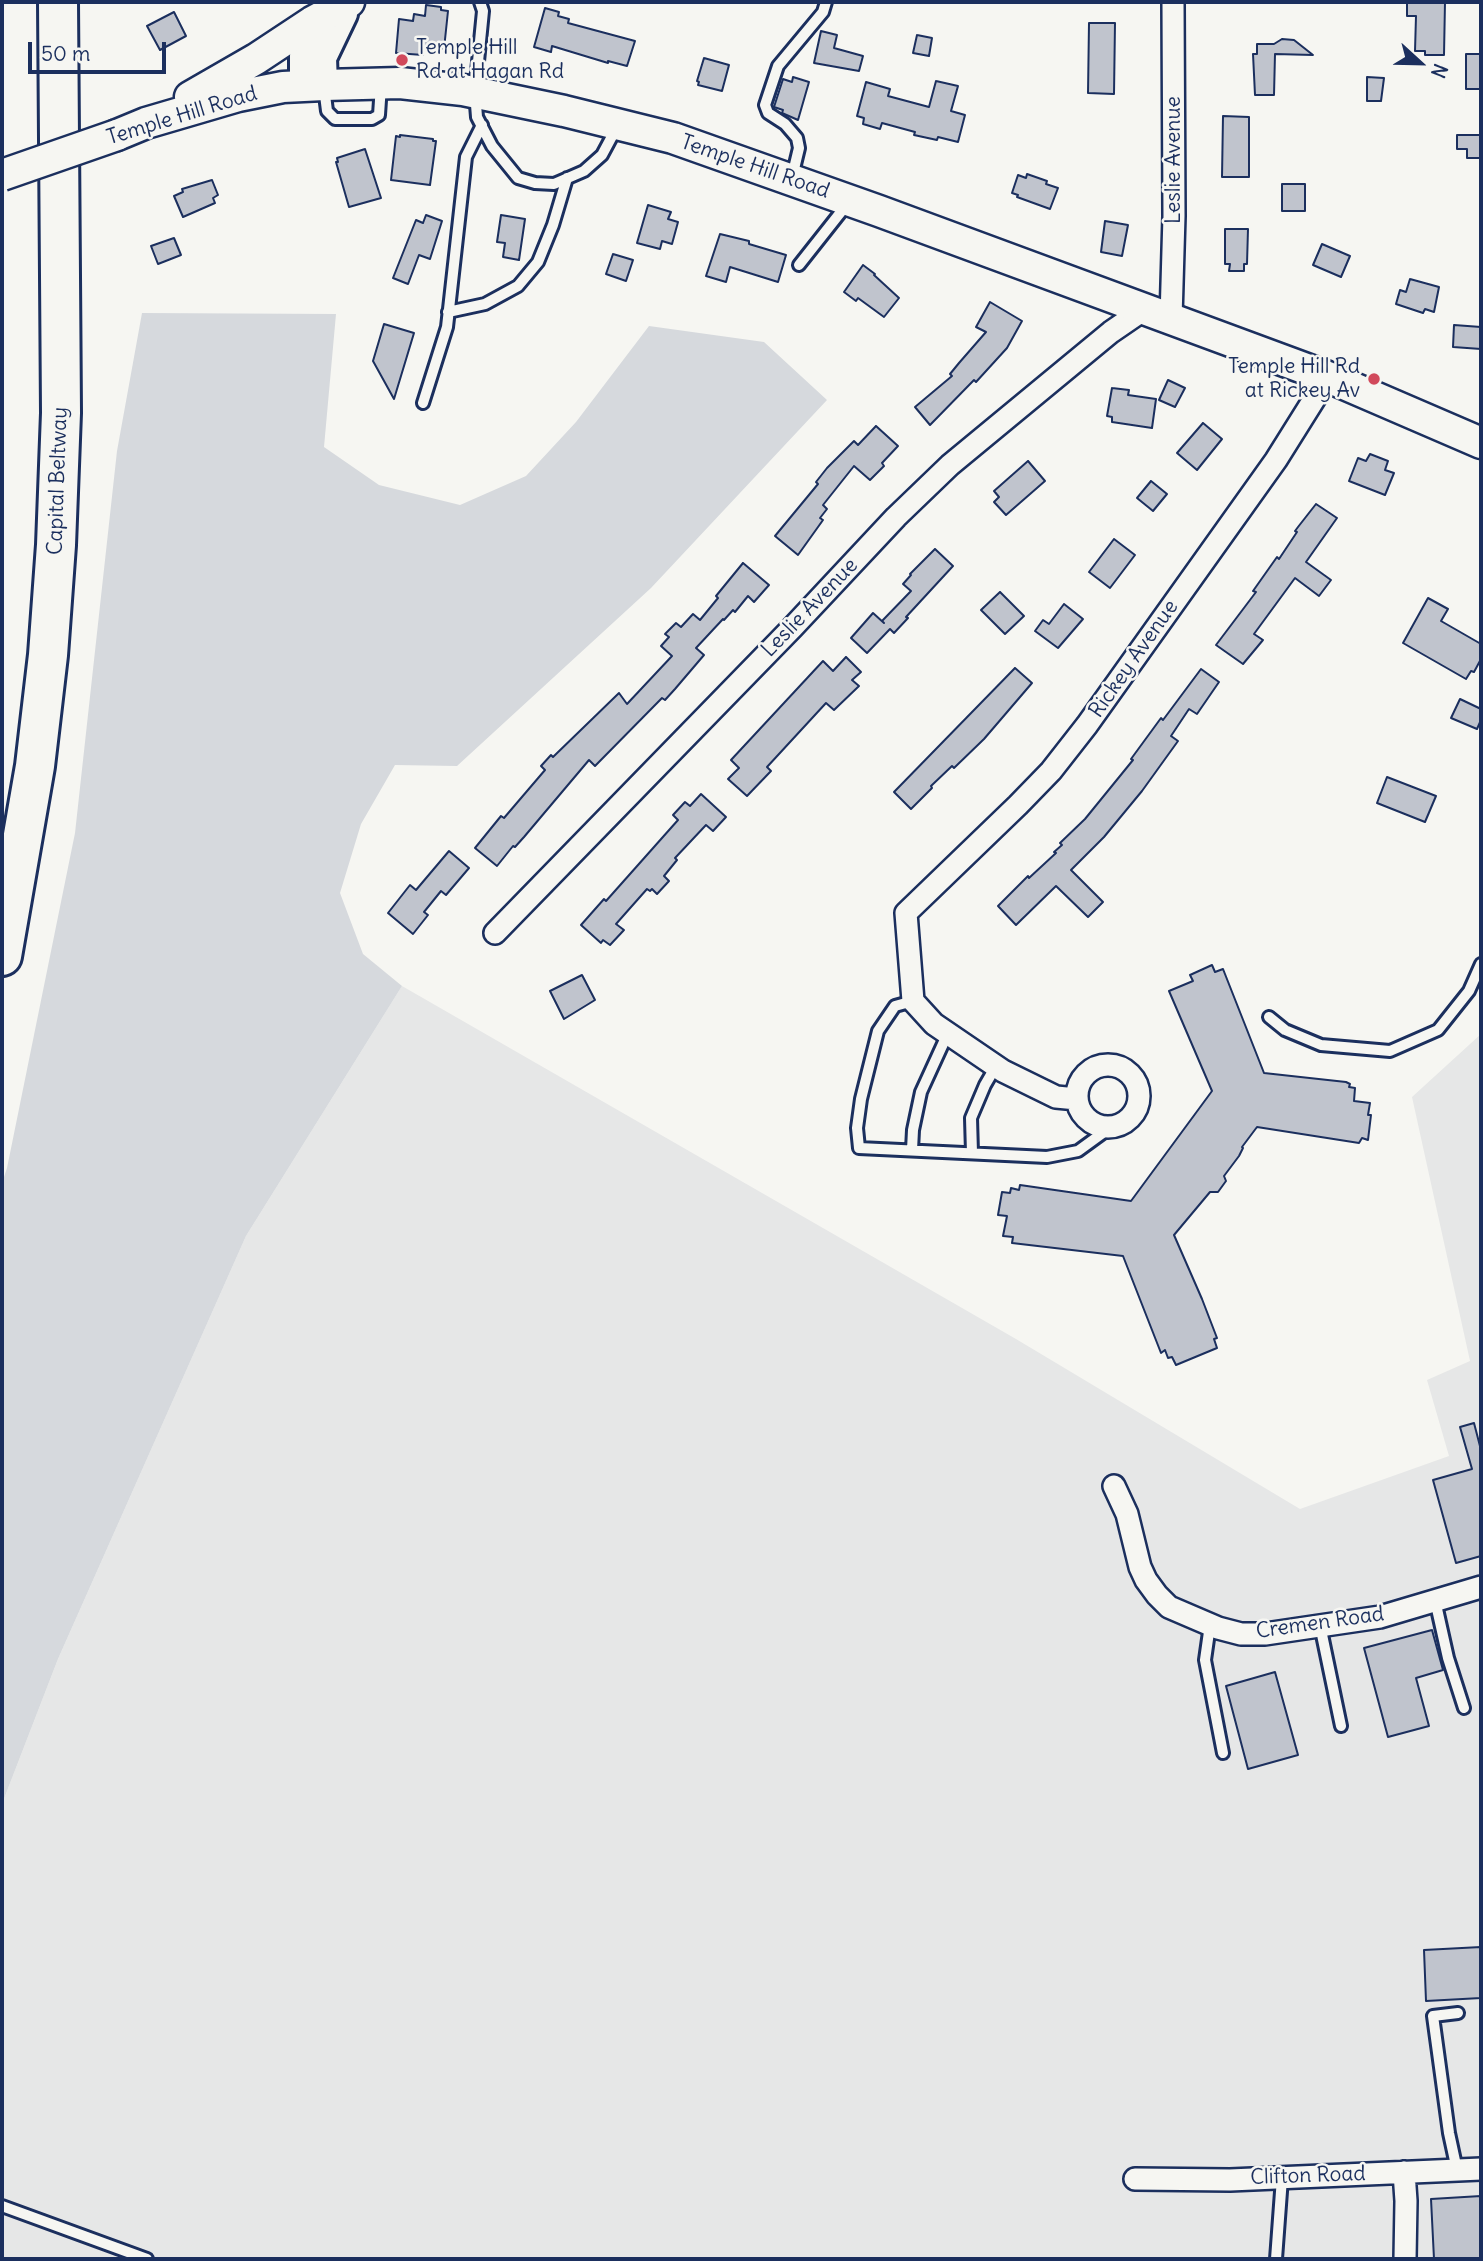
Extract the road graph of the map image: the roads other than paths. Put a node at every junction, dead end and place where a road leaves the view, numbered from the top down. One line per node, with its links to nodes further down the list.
1 (58, 2): 22 (highway, Capital Beltway)
2 (349, 2): 6 (street); 8 (main road)
3 (480, 2): 7 (lane)
4 (826, 2): 13 (lane)
5 (1173, 2): 17 (street, Leslie Avenue)
6 (314, 85): 7 (main road, Temple Hill Road); 8 (main road, Temple Hill Road)
7 (475, 92): 9 (main road, Temple Hill Road); 10 (lane)
8 (146, 124): 11 (main road, Temple Hill Road, bridge)
9 (618, 124): 12 (lane); 13 (main road, Temple Hill Road)
10 (482, 125): 12 (lane); 16 (lane)
11 (2, 175)
12 (567, 178): 16 (lane)
13 (792, 180): 14 (main road, Temple Hill Road)
14 (850, 201): 15 (lane); 17 (main road, Temple Hill Road)
15 (799, 265)
16 (448, 312): 19 (lane)
17 (1159, 313): 18 (main road, Temple Hill Road); 21 (street, Leslie Avenue)
18 (1328, 377): 20 (main road, Temple Hill Road); 24 (street, Rickey Avenue)
19 (424, 403)
20 (1481, 443)
21 (495, 933)
22 (2, 956)
23 (1481, 964): 25 (lane)
24 (913, 1001): 26 (street); 30 (lane)
25 (1269, 1017)
26 (948, 1033): 27 (street); 30 (lane)
27 (996, 1066): 28 (street); 31 (lane)
28 (1077, 1099): 29 (street); 29 (street)
29 (1111, 1127): 31 (lane)
30 (912, 1150): 31 (lane)
31 (972, 1153)
32 (1114, 1486): 35 (street, Cremen Road)
33 (1481, 1587): 34 (street, Cremen Road)
34 (1435, 1600): 36 (street, Cremen Road); 37 (lane)
35 (1210, 1625): 36 (street, Cremen Road); 39 (lane)
36 (1320, 1625): 38 (lane)
37 (1464, 1708)
38 (1341, 1726)
39 (1223, 1753)
40 (1458, 2013): 42 (lane)
41 (1481, 2169): 42 (street, Clifton Road)
42 (1457, 2170): 43 (street, Clifton Road)
43 (1404, 2172): 44 (street, Clifton Road); 49 (street)
44 (1282, 2178): 45 (street, Clifton Road); 48 (lane)
45 (1136, 2179)
46 (2, 2206): 47 (lane)
47 (146, 2259)
48 (1276, 2259)
49 (1405, 2259)

